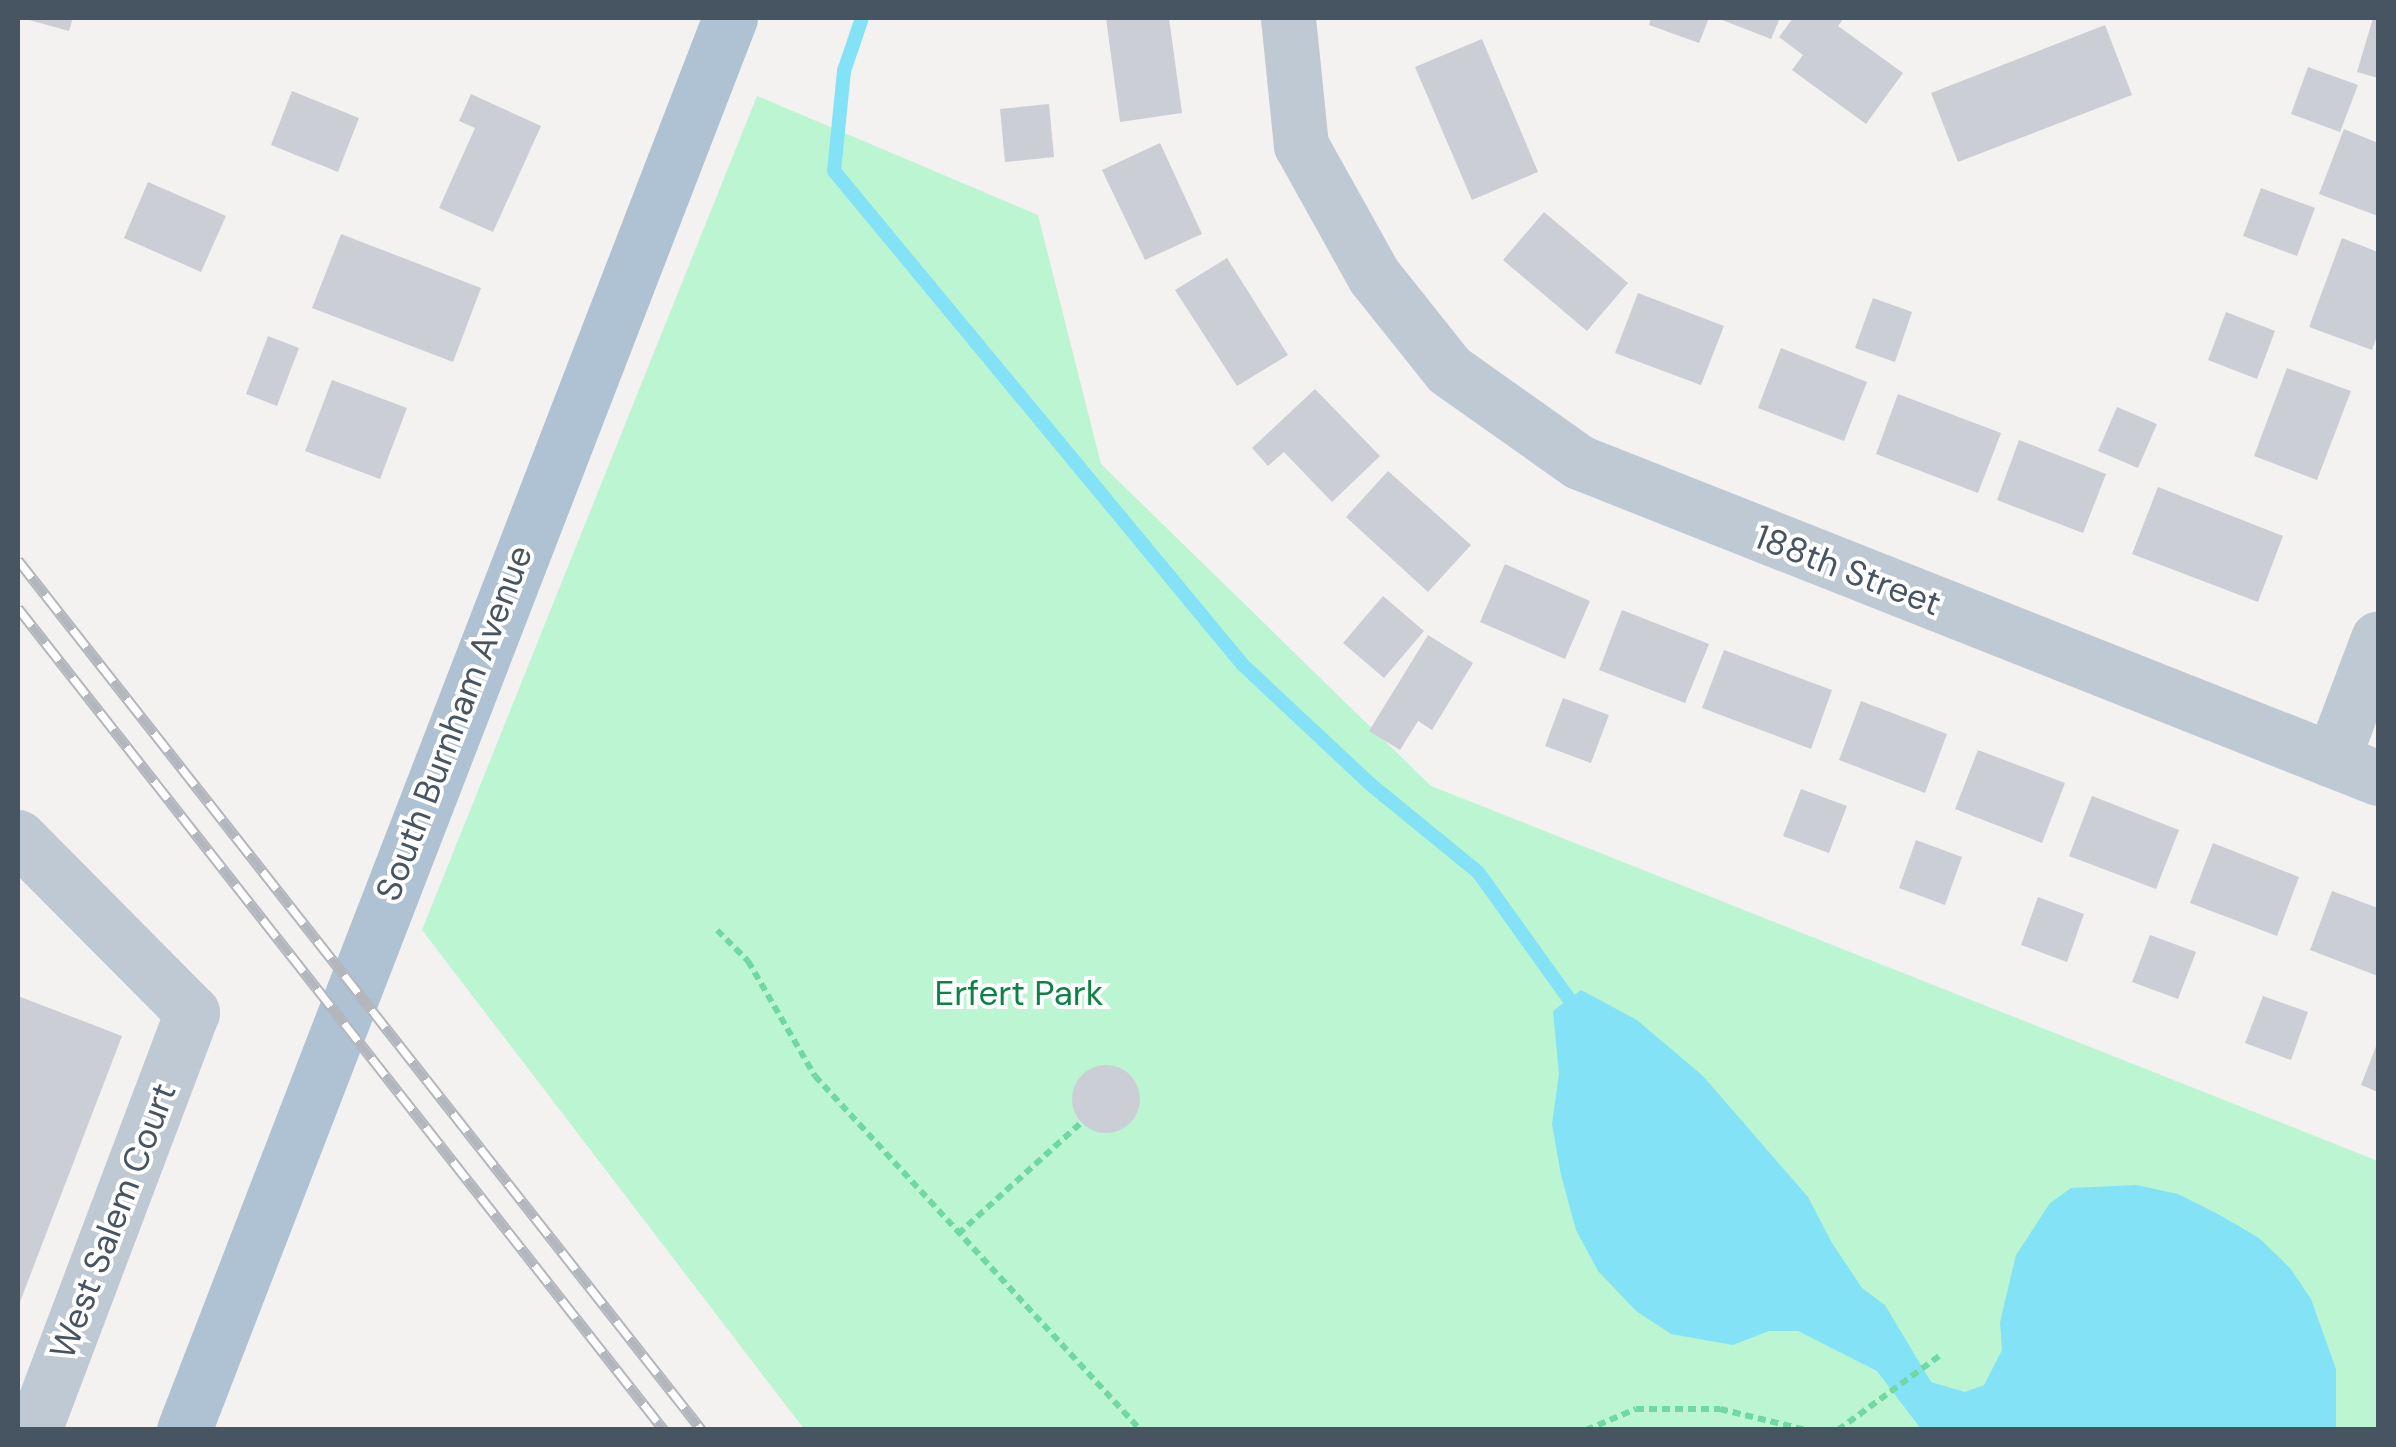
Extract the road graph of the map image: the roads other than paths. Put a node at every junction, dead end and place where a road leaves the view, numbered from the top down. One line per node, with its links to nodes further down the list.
1 (730, 18): 7 (main road, South Burnham Avenue)
2 (1288, 18): 4 (street, 188th Street)
3 (2378, 638): 4 (street)
4 (2355, 769)
5 (18, 836): 6 (street, West Salem Court)
6 (34, 1430)
7 (184, 1430)

